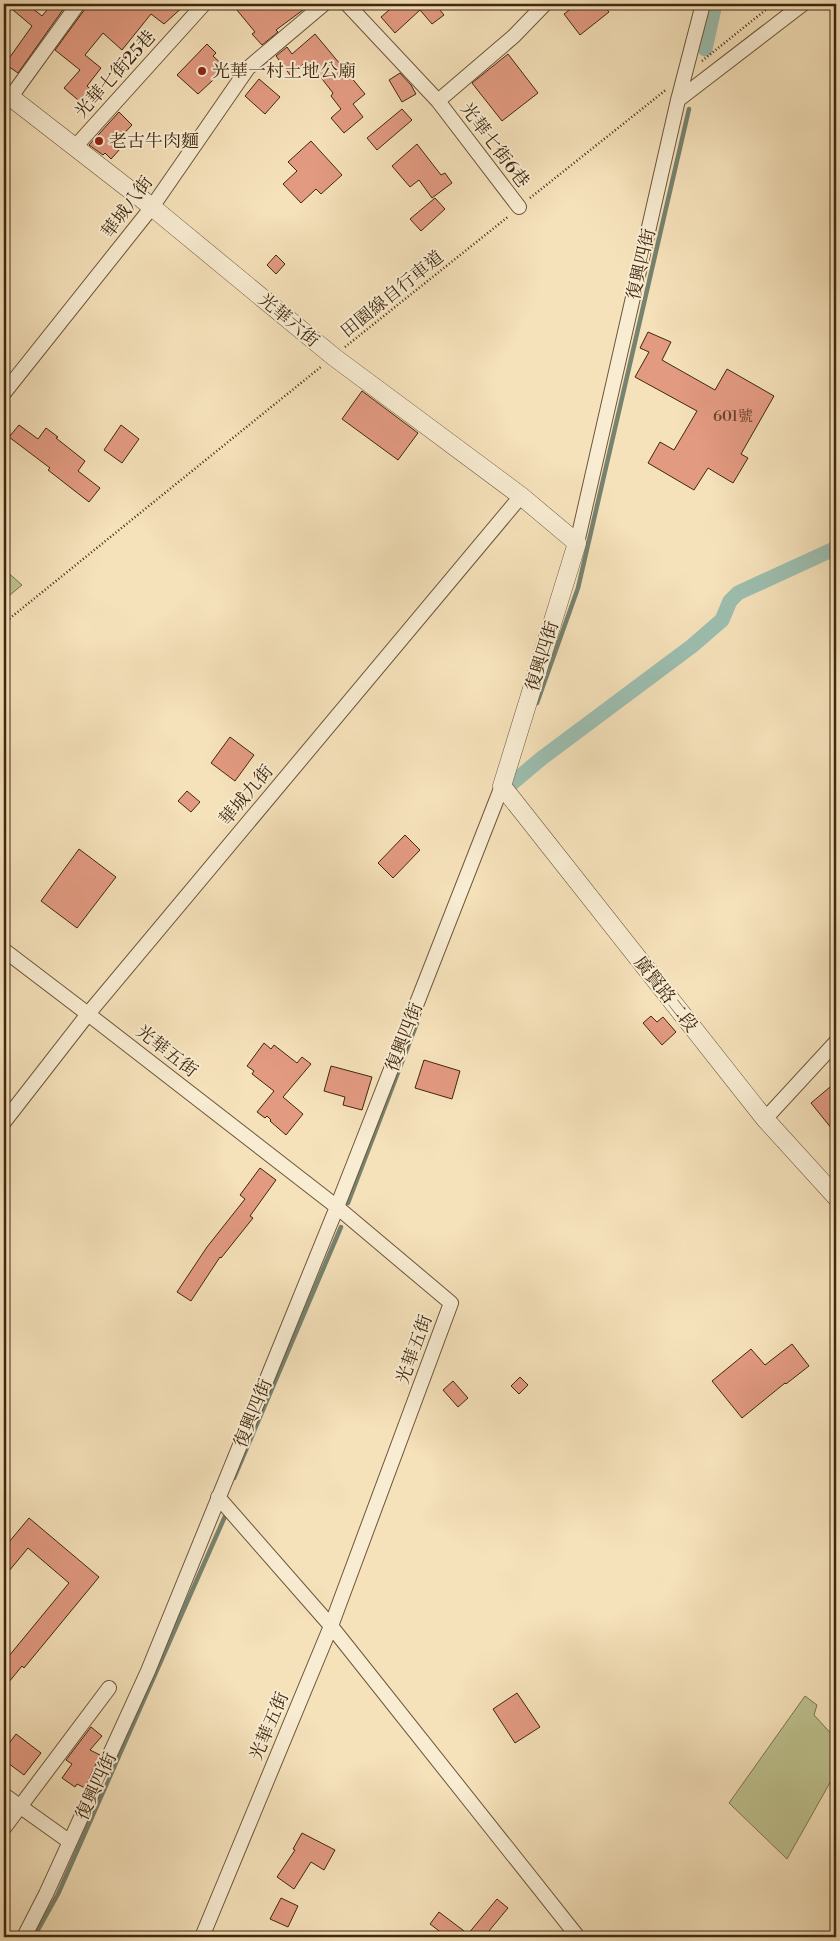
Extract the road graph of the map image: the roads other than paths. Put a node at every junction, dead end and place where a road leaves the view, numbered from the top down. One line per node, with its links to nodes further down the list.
1 (78, 4): 8 (street)
2 (204, 4): 11 (street, 光華七街25巷)
3 (324, 4): 12 (street, 華城八街)
4 (347, 4): 9 (street)
5 (545, 4): 9 (street, 光華七街6巷)
6 (703, 4): 10 (street, 復興四街)
7 (803, 4): 10 (street)
8 (7, 95): 11 (street, 光華六街)
9 (438, 100): 13 (street, 光華七街6巷)
10 (678, 100): 16 (street, 復興四街)
11 (75, 147): 12 (street, 光華六街)
12 (152, 207): 14 (street, 華城八街); 15 (street, 光華六街)
13 (520, 207)
14 (4, 393)
15 (520, 496): 16 (street, 光華六街); 19 (street, 華城九街)
16 (577, 543): 17 (street, 復興四街)
17 (502, 786): 21 (street, 廣賢路二段); 24 (street, 復興四街)
18 (4, 950): 19 (street, 光華五街)
19 (88, 1014): 22 (street, 華城九街); 24 (street, 光華五街)
20 (836, 1042): 21 (street)
21 (765, 1118): 23 (street, 廣賢路二段)
22 (4, 1122)
23 (836, 1197)
24 (337, 1207): 25 (street, 復興四街); 26 (street, 光華五街)
25 (218, 1497): 26 (street); 31 (street, 復興四街)
26 (331, 1626): 33 (street, 光華五街); 34 (street)
27 (109, 1688): 29 (street)
28 (4, 1796): 29 (street)
29 (18, 1807): 30 (street); 31 (street)
30 (4, 1828)
31 (70, 1842): 32 (street, 復興四街)
32 (24, 1937)
33 (202, 1937)
34 (578, 1937)

